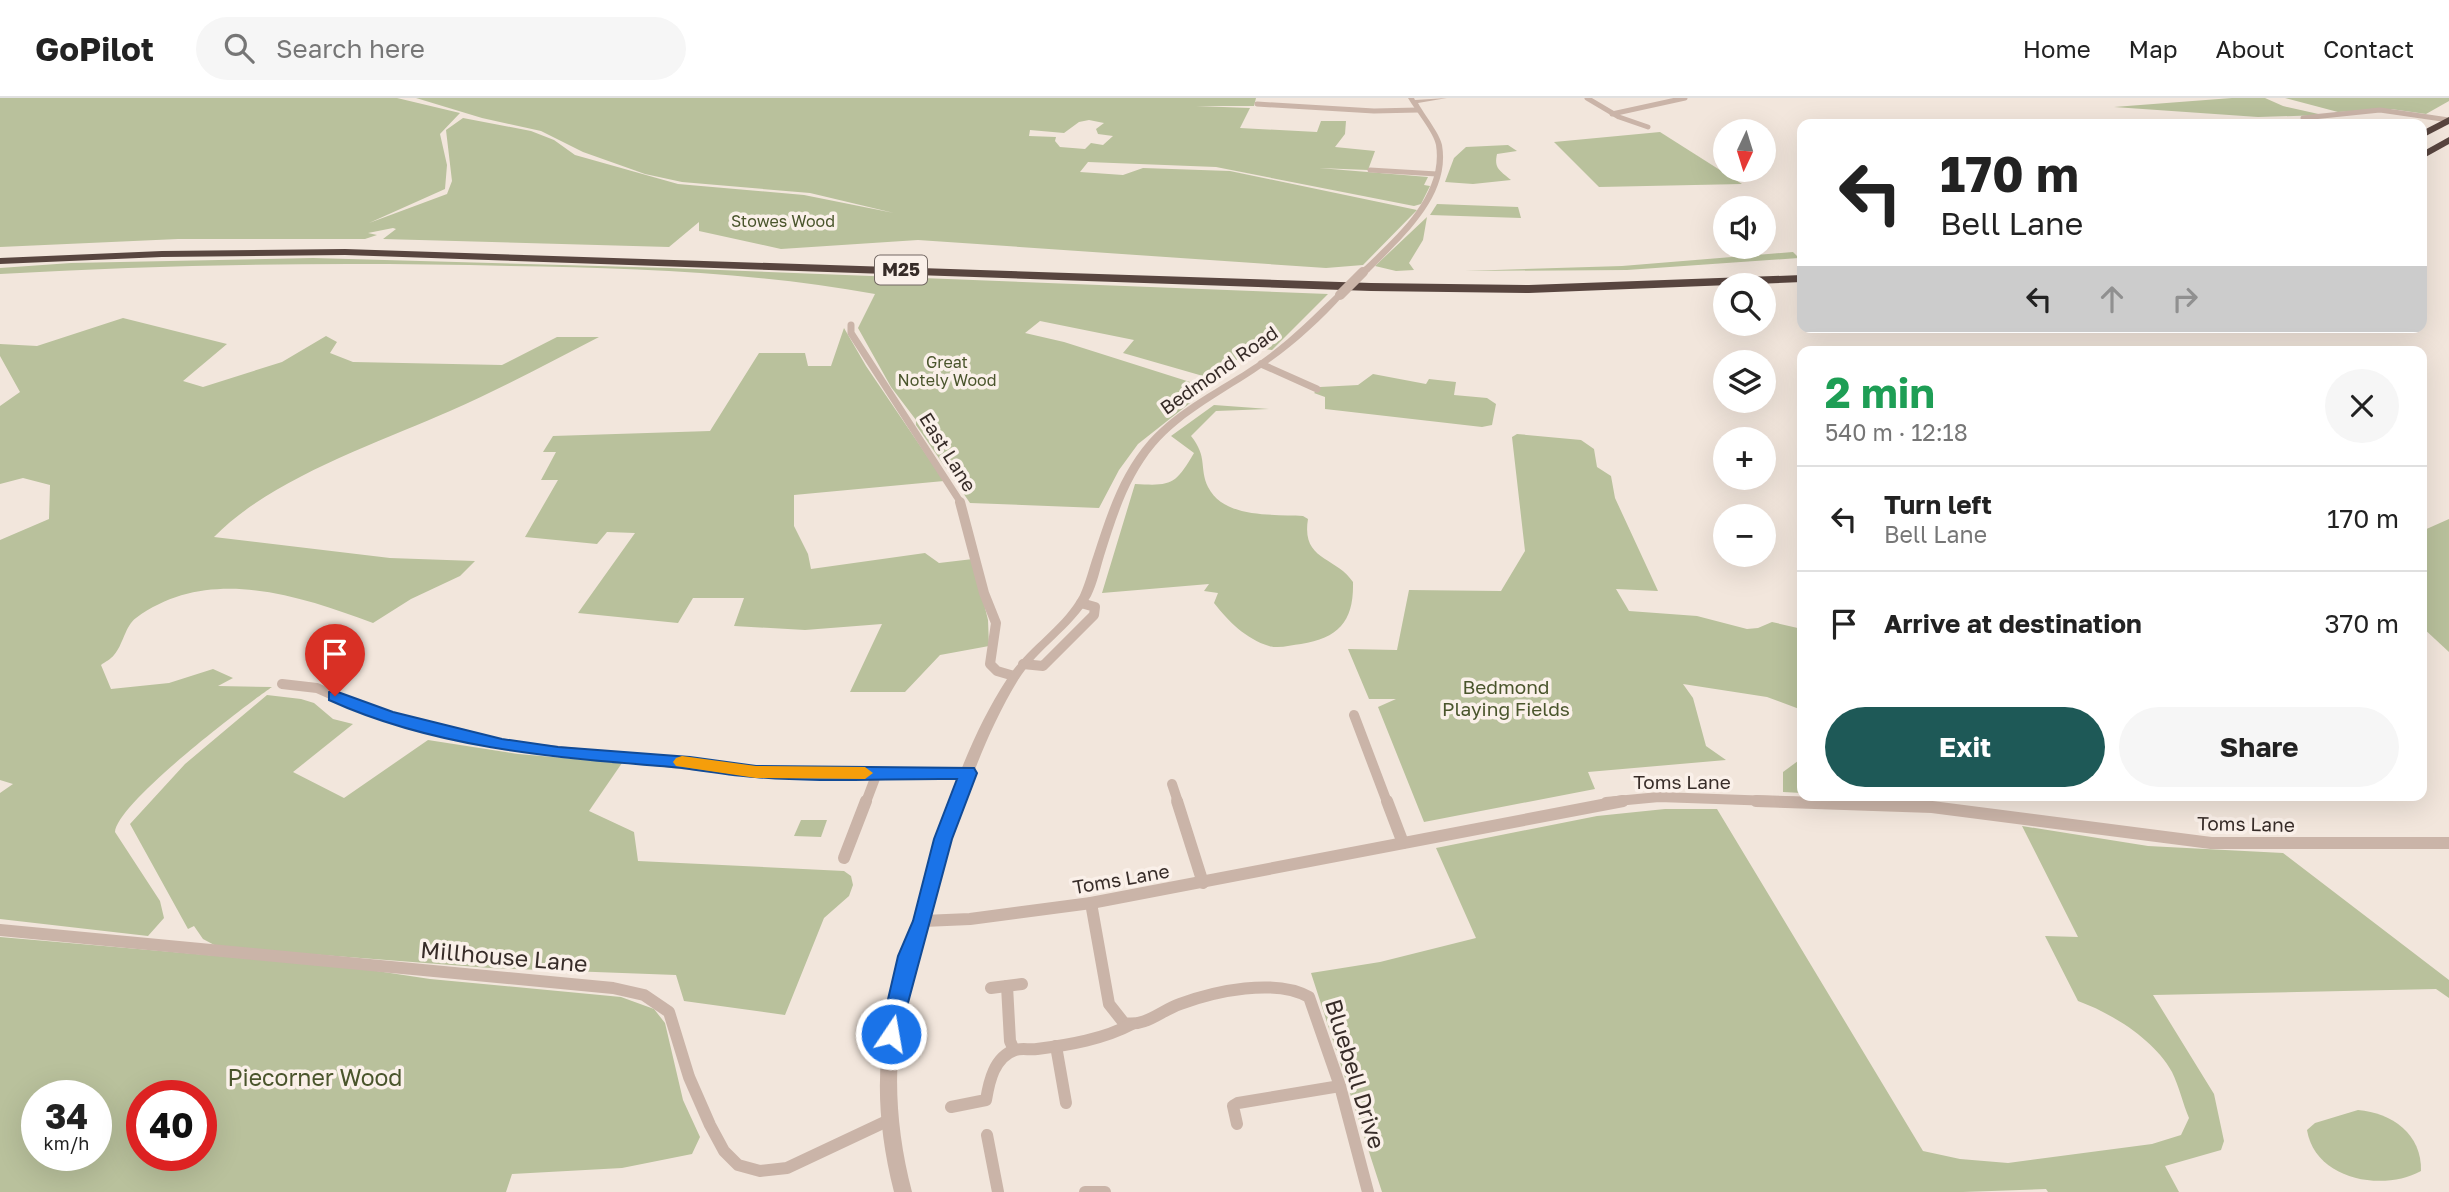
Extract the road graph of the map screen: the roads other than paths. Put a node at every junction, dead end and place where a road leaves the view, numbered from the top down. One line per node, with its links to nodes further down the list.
1 (1444, 98): 4 (street)
2 (1587, 98): 7 (street)
3 (1685, 98): 7 (street)
4 (1413, 100): 6 (street)
5 (1257, 104): 6 (street)
6 (1418, 110): 15 (street, Bedmond Road)
7 (1612, 114): 10 (street)
8 (2303, 118): 9 (street)
9 (2449, 120): 11 (highway)
10 (1648, 127)
11 (2427, 132)
12 (2449, 141): 13 (highway)
13 (2427, 153)
14 (1370, 170): 15 (street)
15 (1437, 174): 21 (street, Bedmond Road, bridge)
16 (0, 253): 18 (highway, M25)
17 (0, 261): 19 (highway, M25)
18 (1797, 270)
19 (1797, 279)
20 (851, 326): 25 (street, East Lane)
21 (1261, 365): 22 (street); 23 (street, Bedmond Road)
22 (1317, 390)
23 (1081, 603): 24 (street, Bedmond Road); 24 (street)
24 (1023, 664): 25 (street, Bedmond Road)
25 (1014, 676): 29 (street, Bedmond Road)
26 (282, 684): 28 (street)
27 (1354, 715): 31 (street)
28 (877, 773): 29 (street); 33 (street)
29 (968, 773): 36 (street, Bedmond Road)
30 (1172, 784): 34 (street)
31 (1403, 843): 32 (street, Toms Lane); 34 (street, Toms Lane)
32 (2449, 843)
33 (844, 859)
34 (1203, 883): 35 (street, Toms Lane)
35 (1091, 903): 36 (street, Toms Lane); 41 (street)
36 (923, 921): 47 (street, Bedmond Road)
37 (0, 930): 47 (street, Millhouse Lane)
38 (1023, 984): 39 (street)
39 (1007, 986): 40 (street); 43 (street)
40 (991, 988)
41 (1132, 1024): 42 (street); 44 (street, Bluebell Drive)
42 (1056, 1046): 43 (street); 45 (street)
43 (1014, 1050): 46 (street)
44 (1340, 1086): 48 (street); 54 (street, Bluebell Drive)
45 (1066, 1104)
46 (951, 1107)
47 (887, 1121): 50 (street, Bedmond Road)
48 (1237, 1124)
49 (987, 1135): 51 (street)
50 (903, 1192)
51 (998, 1192)
52 (1085, 1192): 53 (street)
53 (1105, 1192)
54 (1368, 1192)

